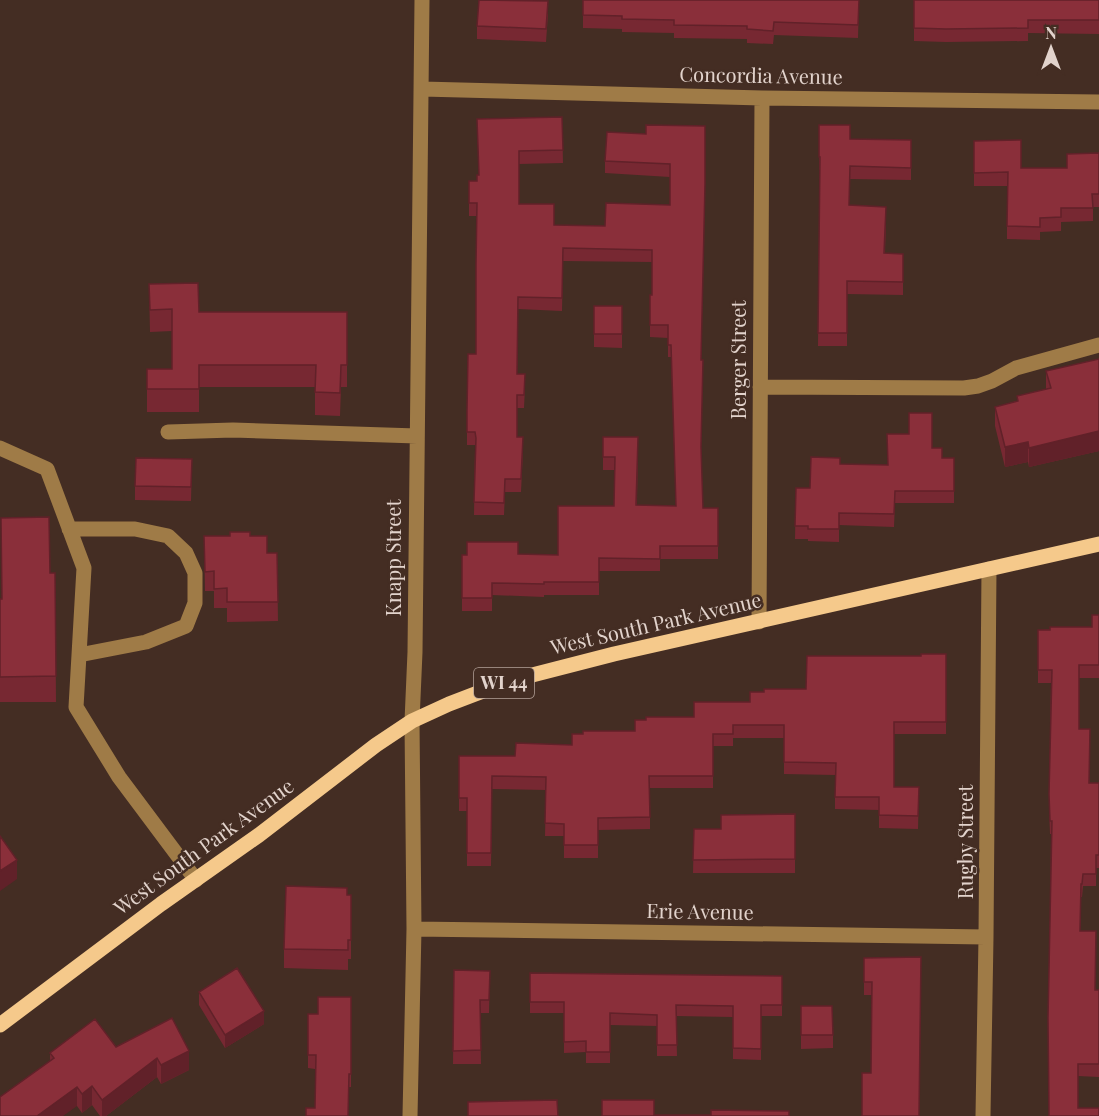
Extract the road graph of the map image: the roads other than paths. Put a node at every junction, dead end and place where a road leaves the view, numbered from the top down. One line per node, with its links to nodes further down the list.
1 (422, 0): 2 (street, Knapp Street)
2 (422, 89): 3 (street, Concordia Avenue); 8 (street, Knapp Street)
3 (762, 98): 4 (street, Concordia Avenue); 6 (street, Berger Street)
4 (1099, 102)
5 (1099, 345): 6 (street)
6 (760, 387): 13 (street, Berger Street)
7 (168, 432): 8 (street)
8 (417, 436): 15 (street, Knapp Street)
9 (0, 448): 10 (street)
10 (69, 529): 14 (street); 14 (street)
11 (1099, 544): 12 (main road, West South Park Avenue / WI 44)
12 (989, 569): 13 (main road, West South Park Avenue / WI 44); 18 (street, Rugby Street)
13 (759, 622): 15 (main road, West South Park Avenue / WI 44)
14 (79, 655): 16 (street)
15 (412, 721): 16 (main road, West South Park Avenue / WI 44); 17 (street, Knapp Street)
16 (196, 880): 19 (main road, West South Park Avenue / WI 44)
17 (414, 929): 18 (street, Erie Avenue); 20 (street, Knapp Street)
18 (986, 937): 21 (street, Rugby Street)
19 (0, 1025)
20 (410, 1116)
21 (983, 1116)

